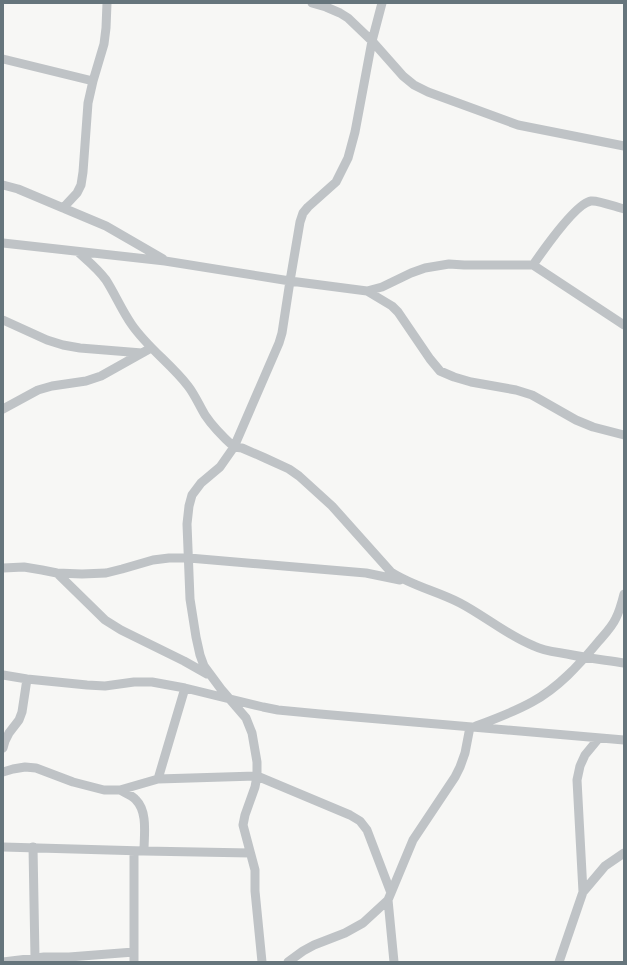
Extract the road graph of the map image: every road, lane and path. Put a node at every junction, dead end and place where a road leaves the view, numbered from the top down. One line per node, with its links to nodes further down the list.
1 (107, 3): 6 (street)
2 (312, 3): 4 (street)
3 (382, 3): 4 (street)
4 (372, 41): 7 (street); 15 (street)
5 (3, 59): 6 (street)
6 (93, 80): 9 (street)
7 (624, 146)
8 (3, 185): 9 (street)
9 (63, 208): 13 (street)
10 (624, 209): 14 (street)
11 (3, 243): 12 (street)
12 (78, 252): 13 (street); 19 (street)
13 (165, 261): 15 (street)
14 (533, 265): 16 (street); 18 (street)
15 (290, 281): 16 (street); 23 (street)
16 (367, 291): 22 (street)
17 (3, 320): 20 (street)
18 (624, 325)
19 (151, 348): 20 (street); 23 (street)
20 (142, 353): 21 (street)
21 (3, 409)
22 (624, 435)
23 (234, 447): 24 (street); 27 (street)
24 (189, 558): 26 (street); 27 (street); 32 (street)
25 (3, 568): 26 (street)
26 (57, 573): 32 (street)
27 (407, 581): 29 (street)
28 (624, 594): 29 (street)
29 (585, 658): 30 (street); 36 (street)
30 (624, 663)
31 (3, 675): 33 (street)
32 (212, 677): 35 (street)
33 (28, 680): 34 (street); 41 (street)
34 (185, 688): 35 (street); 44 (street)
35 (229, 699): 36 (street); 43 (street)
36 (472, 727): 37 (street); 53 (street)
37 (599, 738): 38 (street); 52 (street)
38 (610, 739): 39 (street); 40 (street)
39 (624, 740)
40 (624, 744)
41 (3, 748)
42 (3, 772): 45 (street)
43 (257, 776): 44 (street); 50 (street); 53 (street)
44 (158, 779): 45 (street)
45 (120, 790): 49 (street)
46 (3, 847): 47 (street)
47 (33, 847): 48 (street); 55 (street)
48 (134, 851): 49 (street); 54 (street)
49 (144, 851): 50 (street)
50 (250, 853): 59 (street)
51 (624, 853): 52 (street)
52 (583, 892): 62 (street)
53 (390, 896): 60 (street); 61 (street)
54 (134, 952): 56 (street); 58 (street)
55 (35, 958): 56 (street); 57 (street)
56 (71, 959)
57 (3, 962)
58 (134, 962)
59 (262, 962)
60 (288, 962)
61 (394, 962)
62 (560, 962)

